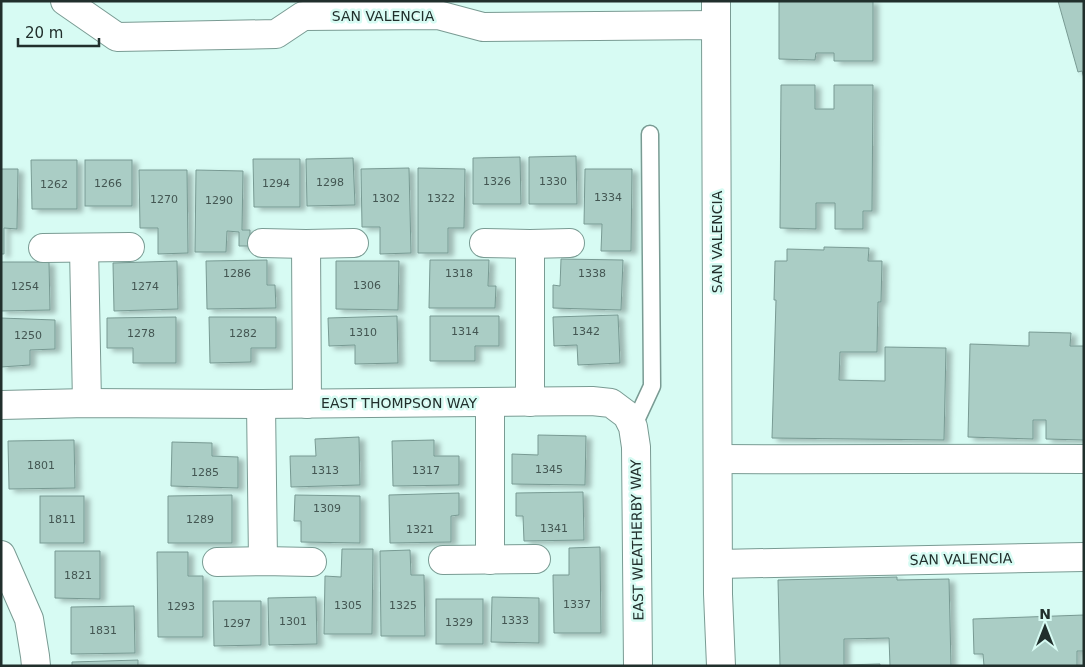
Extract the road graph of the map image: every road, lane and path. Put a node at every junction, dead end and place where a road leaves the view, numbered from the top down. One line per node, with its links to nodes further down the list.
1 (65, 1): 2 (street, SAN VALENCIA)
2 (716, 13): 20 (street, SAN VALENCIA)
3 (650, 134): 19 (lane)
4 (262, 242): 8 (street)
5 (570, 242): 9 (street)
6 (354, 243): 8 (street)
7 (484, 243): 9 (street)
8 (306, 244): 17 (street, EAST THOMPSON WAY)
9 (530, 244): 14 (street)
10 (43, 248): 11 (street)
11 (84, 248): 12 (street); 15 (street)
12 (130, 248)
13 (490, 402): 14 (street, EAST THOMPSON WAY); 17 (street, EAST THOMPSON WAY); 26 (street, EAST THOMPSON WAY)
14 (530, 402): 19 (street, EAST THOMPSON WAY)
15 (87, 403): 16 (street, EAST THOMPSON WAY); 18 (street, EAST THOMPSON WAY)
16 (262, 404): 17 (street, EAST THOMPSON WAY); 27 (street)
17 (308, 404)
18 (1, 405)
19 (630, 421): 32 (street, EAST WEATHERBY WAY)
20 (718, 459): 21 (street); 30 (street, SAN VALENCIA)
21 (1084, 459)
22 (1, 555): 31 (street)
23 (1084, 557): 30 (street, SAN VALENCIA)
24 (536, 559): 26 (street)
25 (443, 560): 26 (street)
26 (490, 560)
27 (263, 561): 28 (street); 29 (street)
28 (217, 562)
29 (312, 562)
30 (718, 564): 33 (street, SAN VALENCIA)
31 (36, 666)
32 (638, 666)
33 (720, 666)

